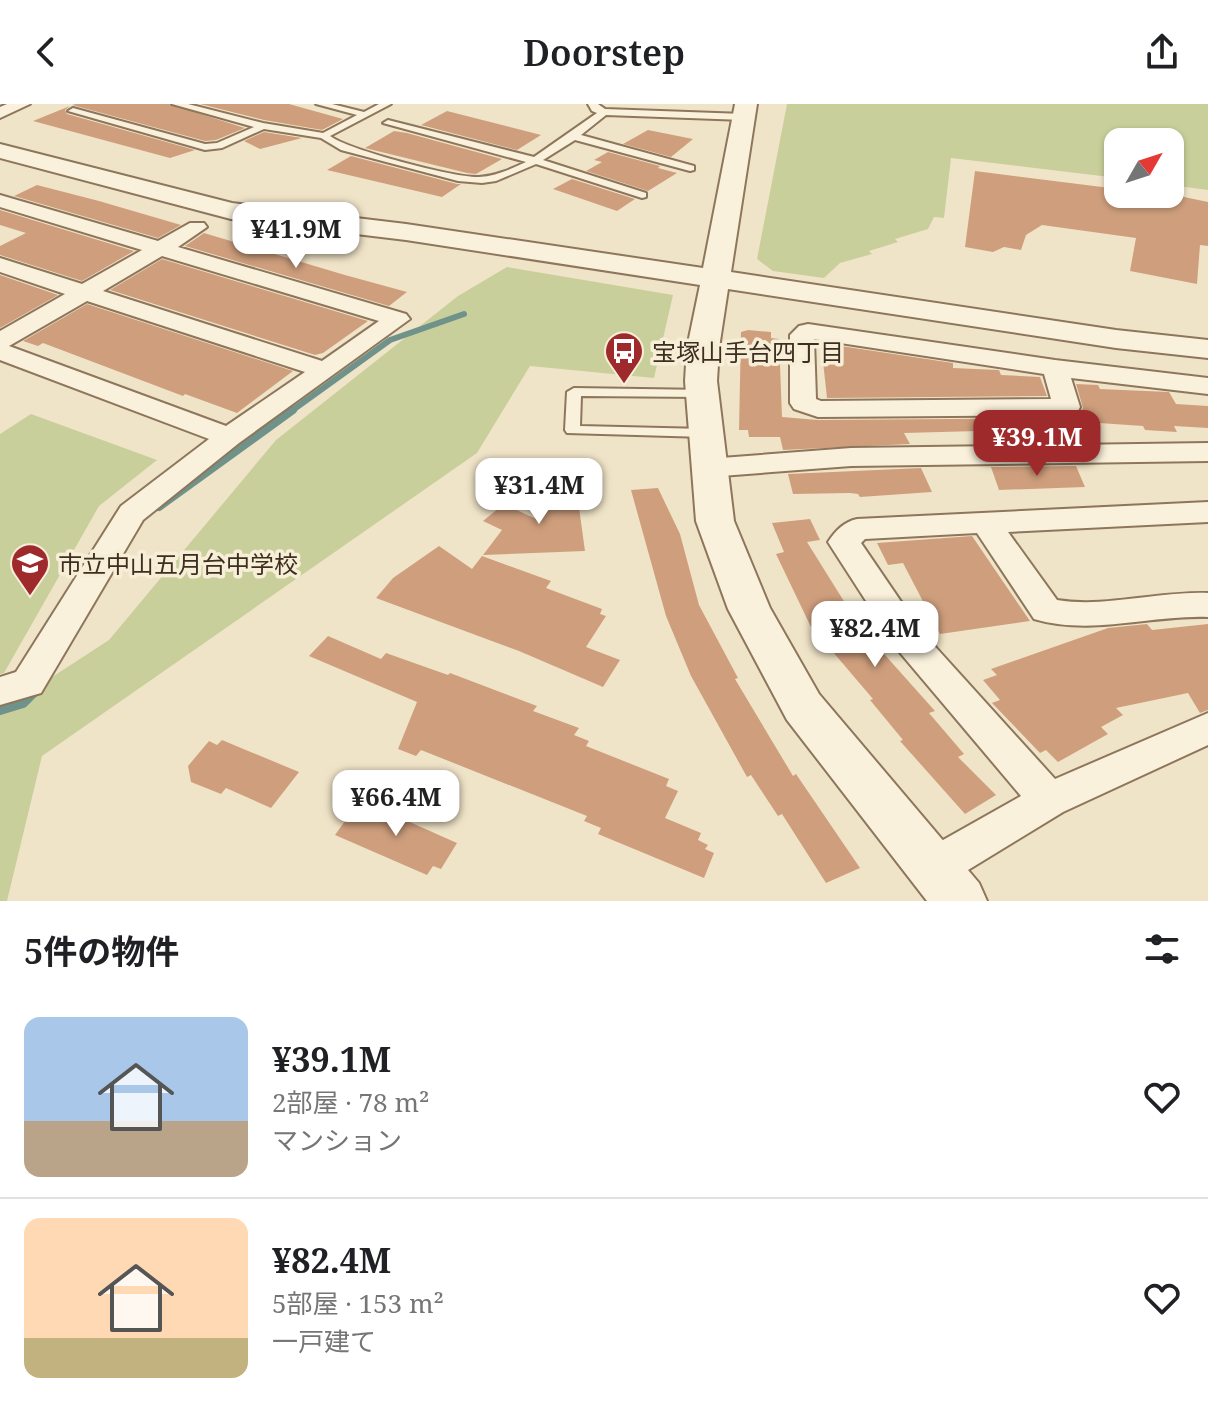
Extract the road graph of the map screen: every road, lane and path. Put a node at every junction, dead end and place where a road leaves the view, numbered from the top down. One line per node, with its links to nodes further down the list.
1 (22, 104): 9 (street)
2 (177, 104): 12 (lane)
3 (321, 104): 10 (lane)
4 (386, 104): 10 (lane)
5 (593, 104): 8 (lane)
6 (745, 110): 8 (lane); 25 (street)
7 (73, 111): 12 (lane)
8 (604, 112): 14 (lane)
9 (0, 113)
10 (363, 114): 13 (lane)
11 (388, 123): 16 (lane)
12 (263, 126): 13 (lane)
13 (324, 136): 16 (lane)
14 (572, 136): 16 (lane); 18 (lane)
15 (0, 151): 22 (street)
16 (532, 160): 19 (lane)
17 (0, 161): 22 (street)
18 (690, 168)
19 (642, 195)
20 (0, 201): 23 (street)
21 (197, 227): 23 (street)
22 (454, 241): 25 (street)
23 (162, 247): 26 (street); 31 (street)
24 (0, 265): 26 (street)
25 (714, 278): 28 (street); 34 (street)
26 (85, 292): 27 (street); 31 (street)
27 (0, 341)
28 (1208, 349)
29 (0, 351): 35 (street)
30 (1055, 368): 32 (street); 33 (street); 33 (street)
31 (325, 370): 35 (street)
32 (1208, 386)
33 (1067, 407): 37 (street)
34 (705, 431): 34 (lane); 37 (street); 44 (street)
35 (229, 437): 41 (street)
36 (1208, 452): 37 (street)
37 (1090, 453)
38 (1208, 512): 39 (street)
39 (986, 523): 40 (street); 43 (street)
40 (1208, 605)
41 (0, 691)
42 (1208, 728): 43 (street)
43 (1049, 800): 44 (street)
44 (948, 884)

